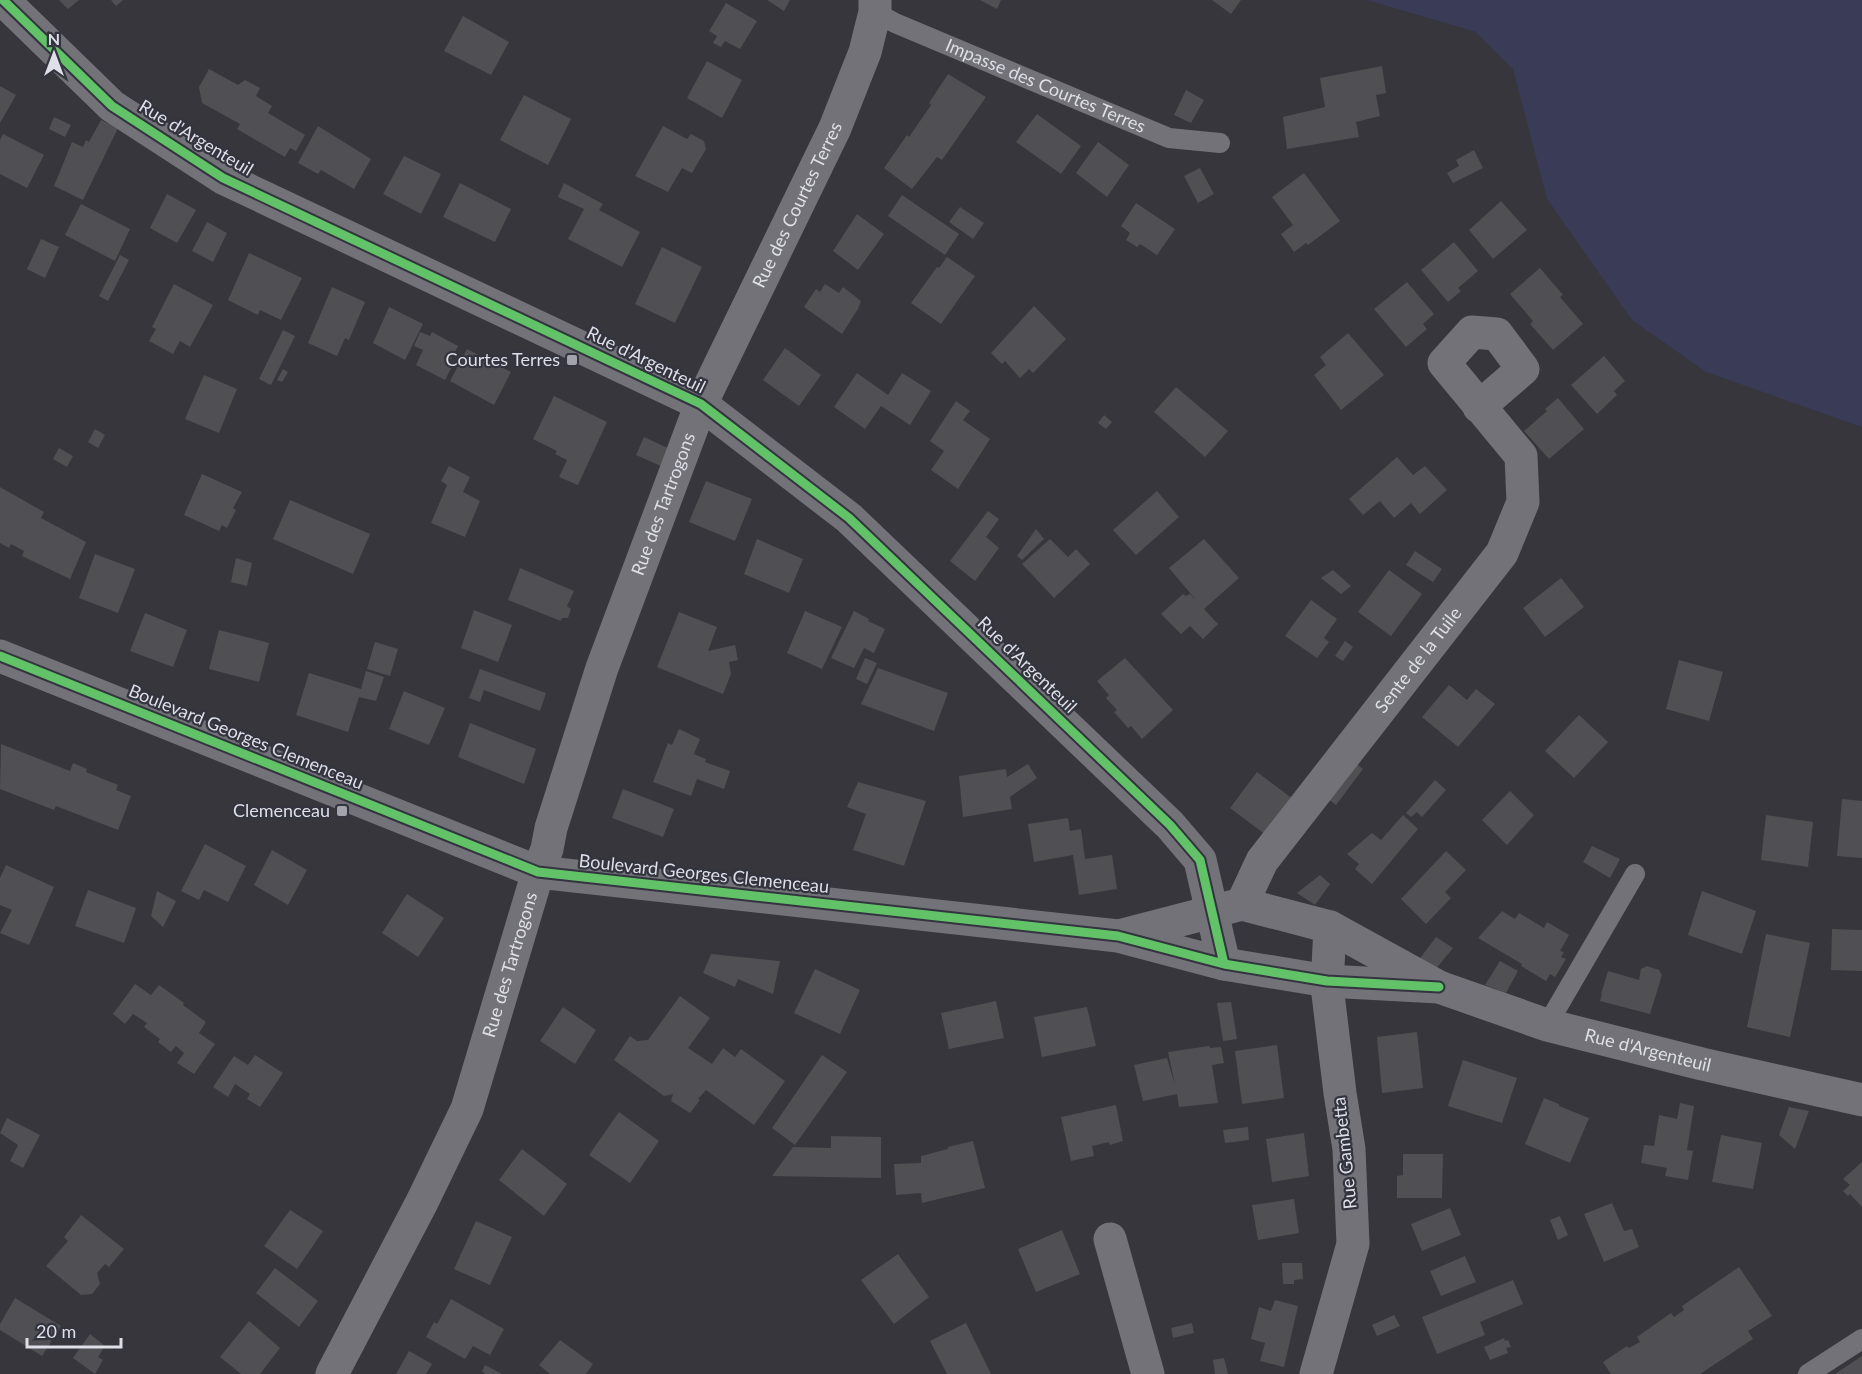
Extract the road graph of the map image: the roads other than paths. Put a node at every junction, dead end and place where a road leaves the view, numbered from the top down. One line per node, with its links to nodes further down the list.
1 (3, 0): 4 (street, Rue d'Argenteuil)
2 (875, 6): 3 (lane, Impasse des Courtes Terres); 4 (street, Rue des Courtes Terres)
3 (1220, 144)
4 (701, 404): 7 (street, Rue des Tartrogons); 9 (street, Rue d'Argenteuil)
5 (1479, 407): 9 (street, Sente de la Tuile)
6 (0, 656): 7 (street, Boulevard Georges Clemenceau)
7 (543, 860): 11 (street, Boulevard Georges Clemenceau); 19 (street, Rue des Tartrogons)
8 (1635, 874): 15 (lane)
9 (1227, 908): 10 (street, Boulevard Georges Clemenceau); 11 (street, Boulevard Georges Clemenceau); 12 (street, Rue d'Argenteuil)
10 (1330, 927): 13 (street, Rue Gambetta); 14 (street, Boulevard Georges Clemenceau)
11 (1118, 936): 12 (street, Boulevard Georges Clemenceau)
12 (1224, 964): 13 (street, Boulevard Georges Clemenceau)
13 (1327, 981): 14 (street, Boulevard Georges Clemenceau); 21 (street, Rue Gambetta)
14 (1439, 987): 15 (street, Rue d'Argenteuil)
15 (1547, 1025): 16 (street, Rue d'Argenteuil)
16 (1862, 1100)
17 (1110, 1239): 20 (street)
18 (1862, 1339): 22 (lane)
19 (332, 1374)
20 (1148, 1374)
21 (1316, 1374)
22 (1808, 1374)

